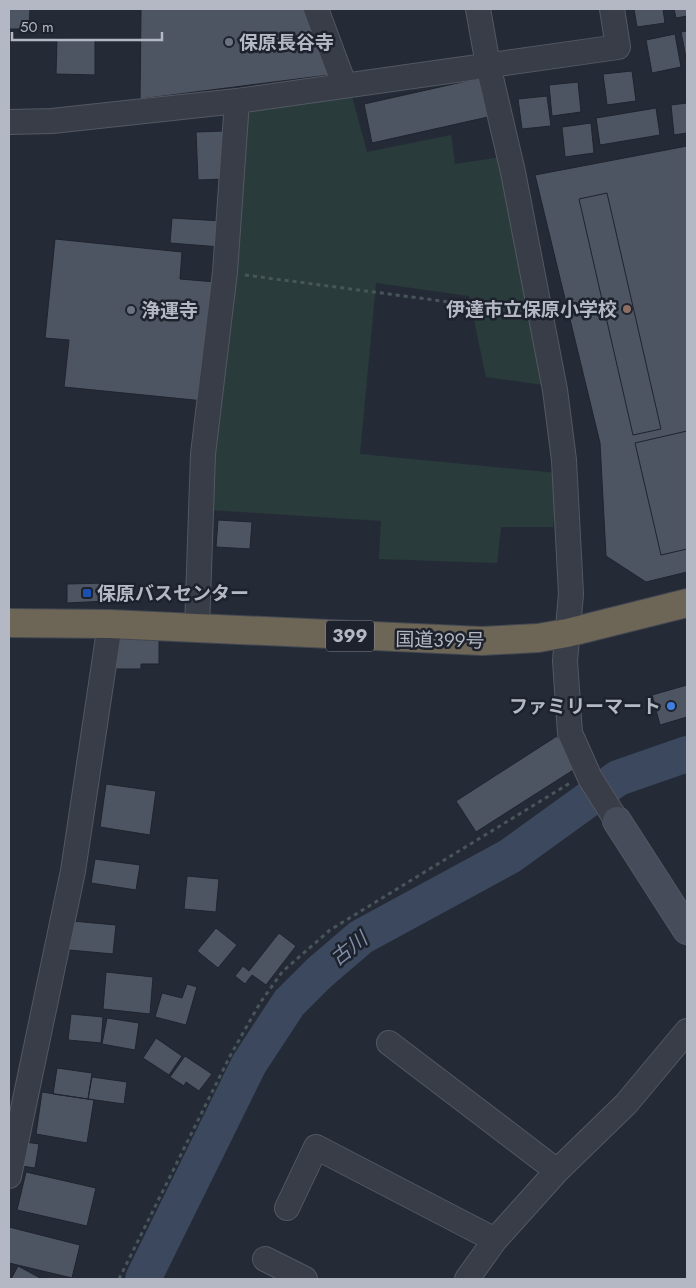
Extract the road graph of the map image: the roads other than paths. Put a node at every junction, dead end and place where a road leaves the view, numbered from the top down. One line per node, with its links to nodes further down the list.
1 (316, 9): 5 (street)
2 (478, 9): 4 (street)
3 (612, 9): 4 (street)
4 (488, 65): 5 (street); 12 (street)
5 (344, 84): 6 (street)
6 (237, 101): 7 (street); 11 (street)
7 (9, 122)
8 (687, 603): 12 (highway, 国道399号 / 399)
9 (9, 623): 10 (highway, 国道399号 / 399)
10 (110, 624): 11 (highway, 国道399号 / 399); 17 (street)
11 (197, 628): 12 (highway, 国道399号 / 399)
12 (567, 632): 13 (street)
13 (616, 821): 14 (street)
14 (687, 930)
15 (687, 1031): 18 (street)
16 (389, 1043): 18 (street)
17 (10, 1163)
18 (557, 1170): 20 (street)
19 (287, 1208): 20 (street)
20 (495, 1240): 23 (street)
21 (265, 1259): 22 (street)
22 (305, 1279)
23 (468, 1279)

